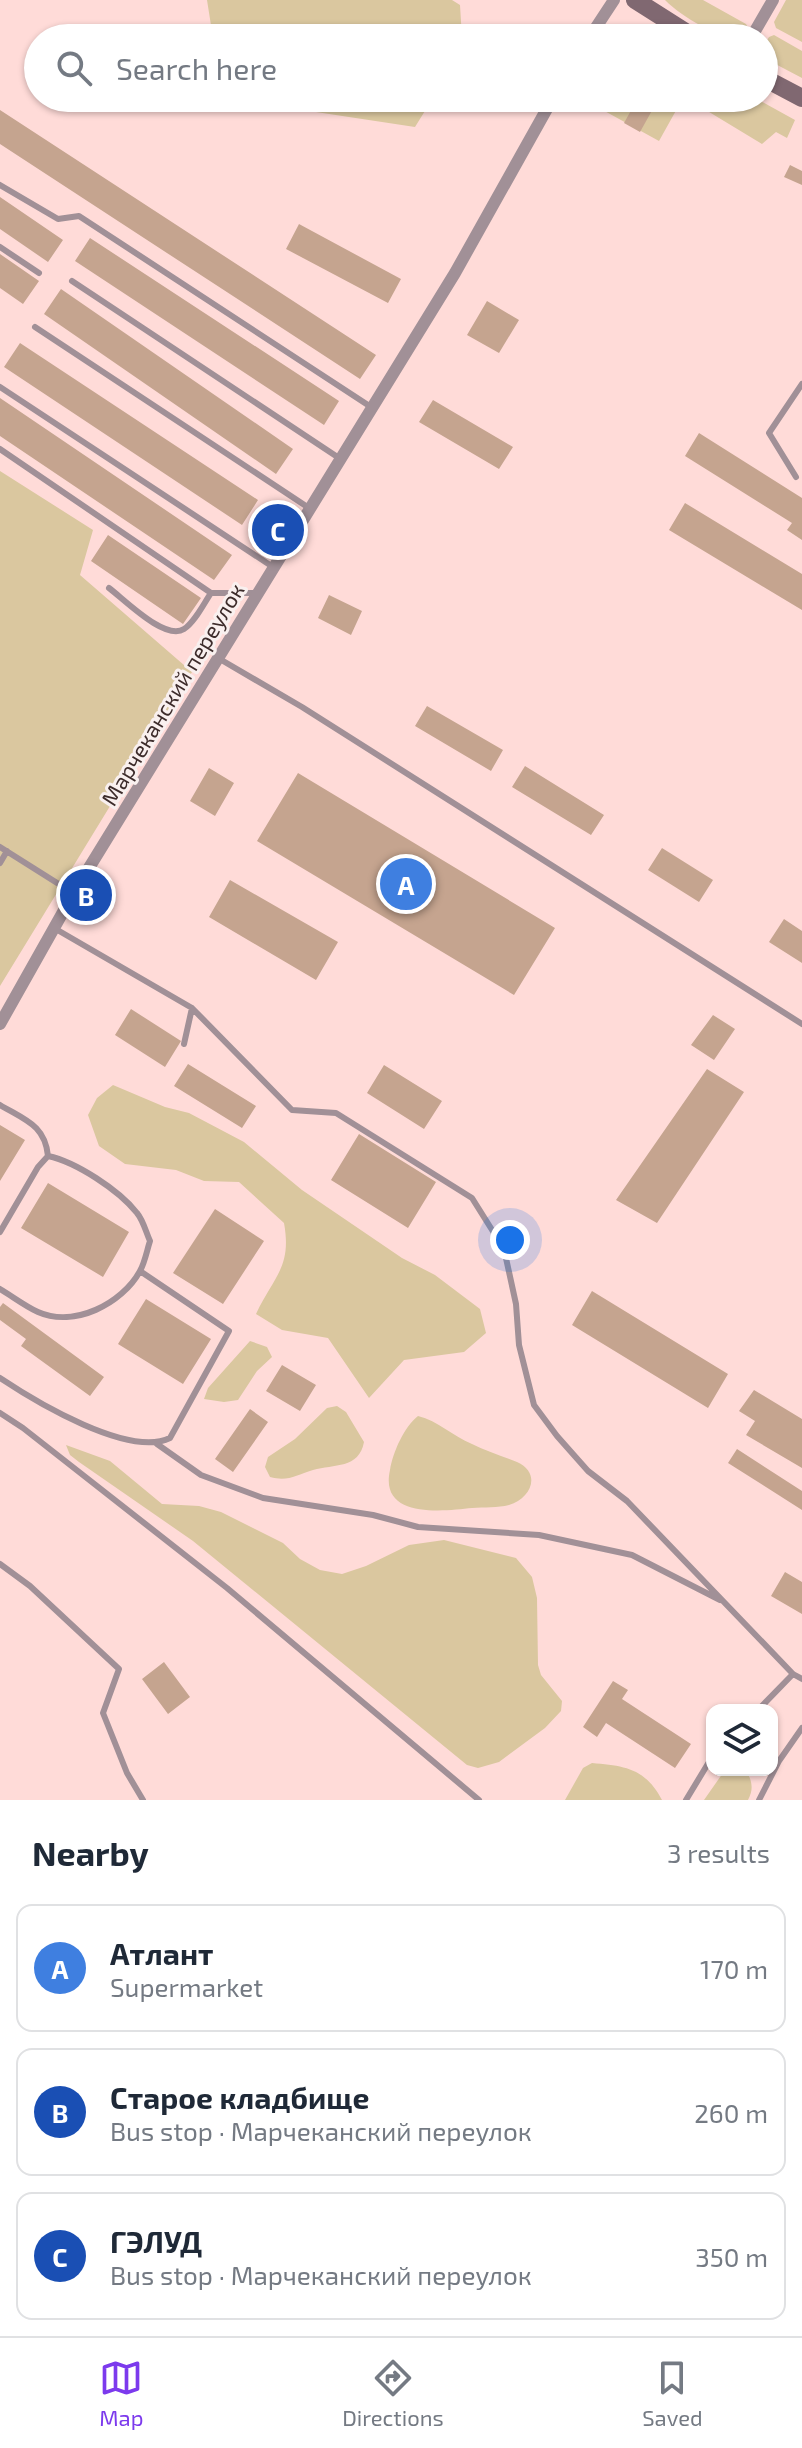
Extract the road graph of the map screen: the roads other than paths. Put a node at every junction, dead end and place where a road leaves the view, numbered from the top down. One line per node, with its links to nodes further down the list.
1 (614, 0): 4 (street)
2 (635, 0): 5 (main road)
3 (773, 0): 6 (street)
4 (598, 24)
5 (673, 24)
6 (759, 24)
7 (778, 85): 8 (main road)
8 (802, 98)
9 (545, 112): 17 (street, Марчеканский переулок)
10 (0, 185): 17 (lane)
11 (0, 247): 12 (lane)
12 (39, 273)
13 (72, 281): 19 (lane)
14 (35, 327): 21 (lane)
15 (802, 384): 20 (lane)
16 (0, 387): 22 (lane)
17 (371, 407): 19 (street, Марчеканский переулок)
18 (0, 449): 24 (lane)
19 (339, 458): 21 (street, Марчеканский переулок)
20 (796, 477)
21 (309, 508): 22 (street, Марчеканский переулок)
22 (273, 567): 25 (street, Марчеканский переулок)
23 (109, 588): 24 (lane)
24 (211, 593): 25 (lane)
25 (258, 593): 26 (street, Марчеканский переулок)
26 (218, 658): 29 (street, Марчеканский переулок); 33 (lane)
27 (4, 849): 28 (lane); 29 (lane)
28 (0, 863)
29 (73, 893): 30 (street, Марчеканский переулок)
30 (54, 928): 31 (lane); 32 (street, Марчеканский переулок)
31 (192, 1008): 34 (lane); 44 (lane)
32 (0, 1024)
33 (802, 1024)
34 (184, 1044)
35 (0, 1105): 36 (lane)
36 (48, 1156): 37 (lane); 38 (lane)
37 (0, 1232)
38 (140, 1271): 39 (lane); 42 (lane)
39 (0, 1289)
40 (0, 1378): 42 (lane)
41 (0, 1413): 51 (lane)
42 (157, 1444): 44 (lane)
43 (0, 1564): 50 (lane)
44 (724, 1602): 45 (lane)
45 (793, 1674): 46 (lane); 47 (lane)
46 (802, 1679)
47 (764, 1704)
48 (802, 1728): 53 (lane)
49 (706, 1767): 52 (lane)
50 (143, 1800)
51 (479, 1800)
52 (686, 1800)
53 (759, 1800)

